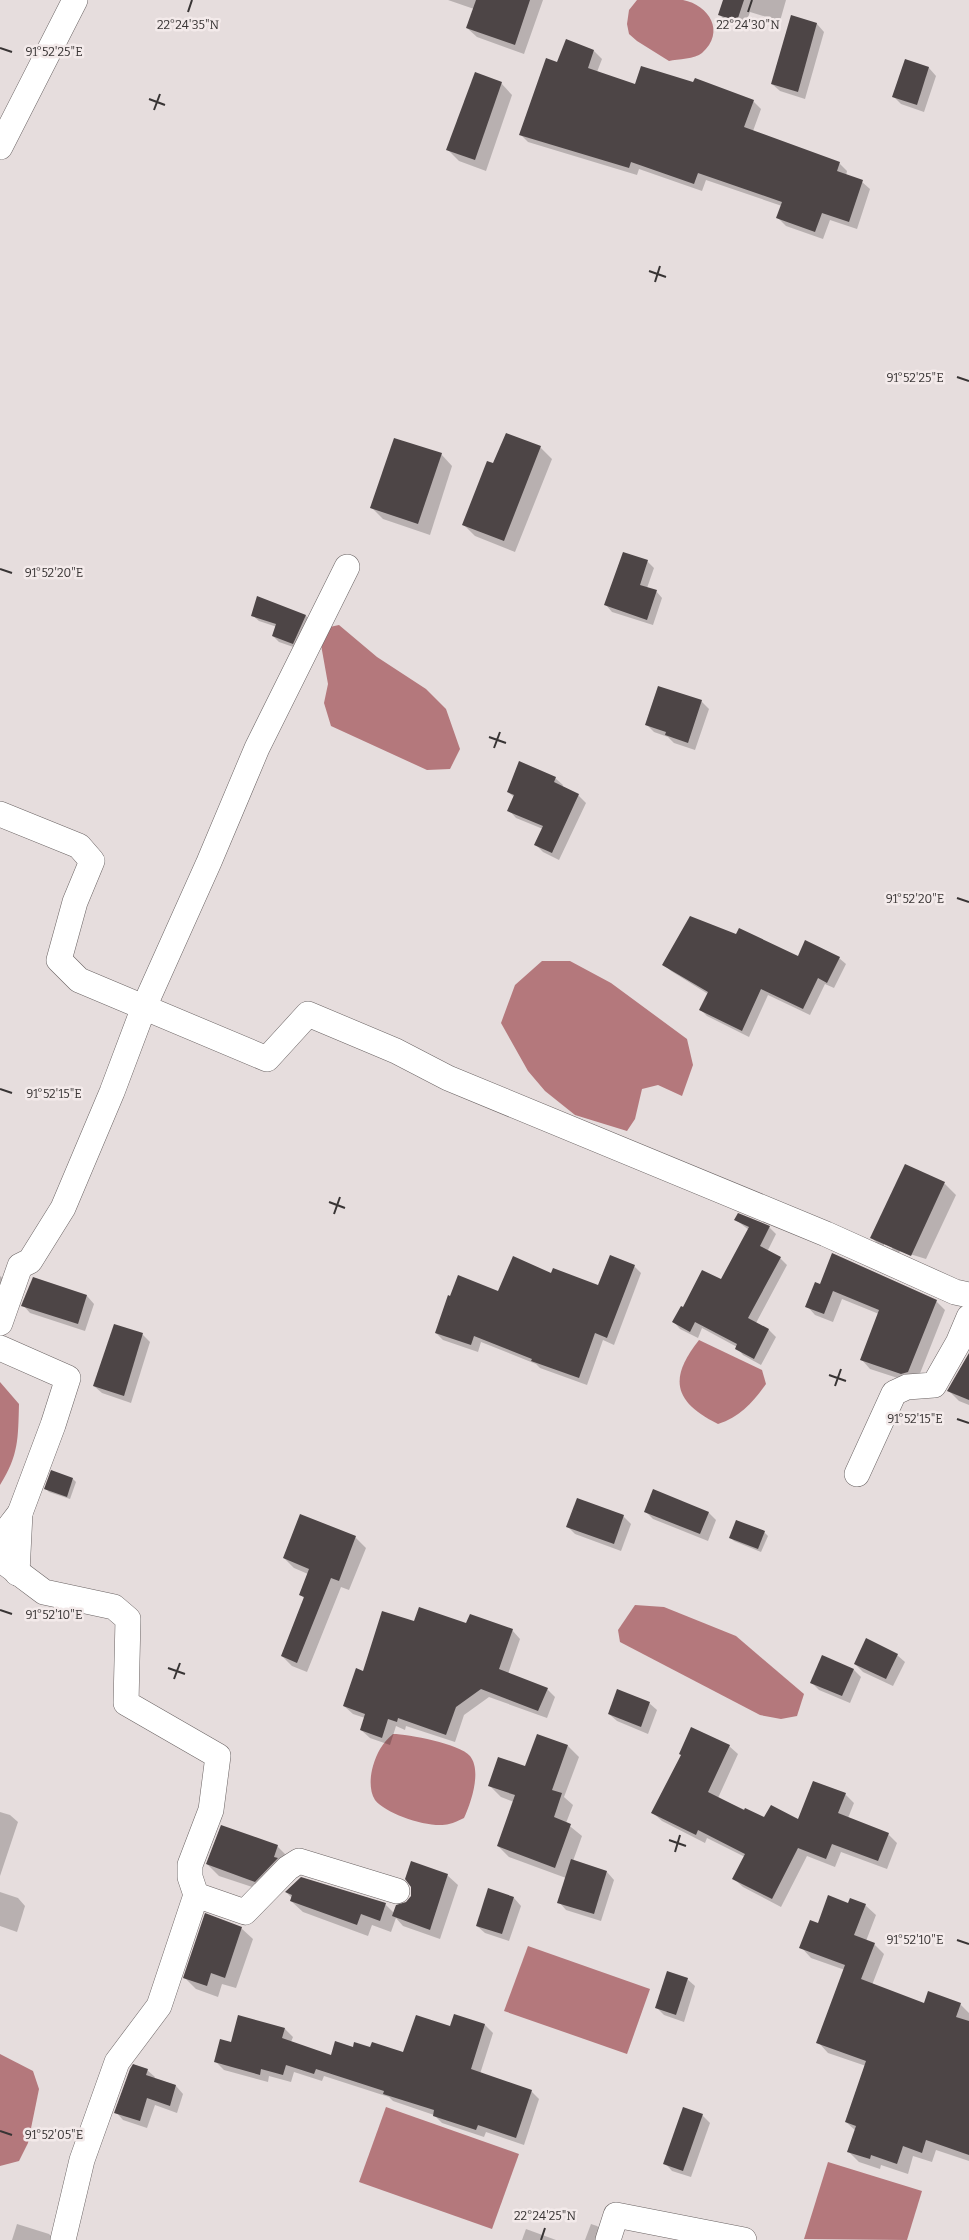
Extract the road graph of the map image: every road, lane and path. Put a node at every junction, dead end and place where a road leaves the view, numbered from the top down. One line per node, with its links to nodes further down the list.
1 (75, 0): 2 (street)
2 (0, 146)
3 (347, 567): 5 (street)
4 (0, 814): 5 (street)
5 (144, 1007): 6 (street); 8 (street)
6 (969, 1295)
7 (969, 1317): 10 (street)
8 (0, 1323)
9 (0, 1348): 11 (street)
10 (857, 1474)
11 (20, 1513): 12 (street); 13 (street)
12 (0, 1538)
13 (9, 1566): 15 (street)
14 (396, 1891): 15 (street)
15 (196, 1895): 16 (street)
16 (63, 2240)
17 (608, 2240): 18 (street)
18 (744, 2240)

